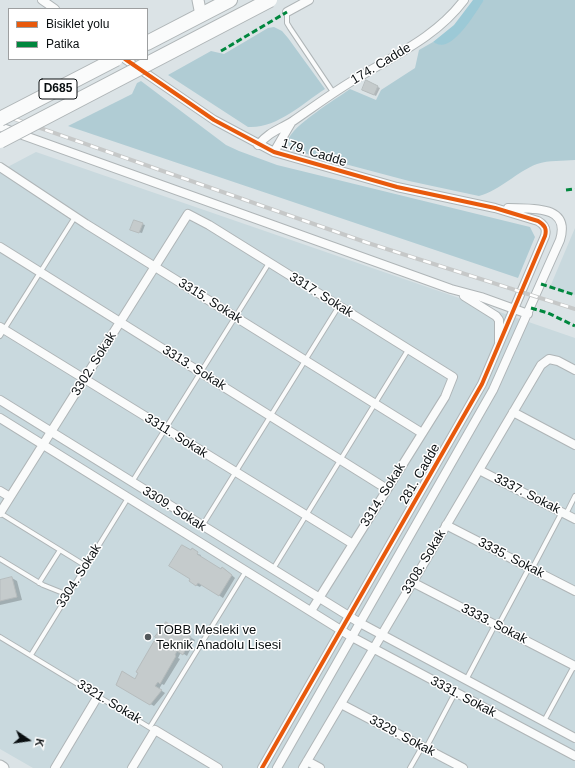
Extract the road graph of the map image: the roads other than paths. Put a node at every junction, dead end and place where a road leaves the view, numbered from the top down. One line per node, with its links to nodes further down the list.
1 (42, 0): 7 (street)
2 (198, 0): 9 (street)
3 (230, 0): 9 (highway)
4 (270, 0): 17 (highway, D685, bridge)
5 (309, 0): 8 (street)
6 (464, 0): 13 (street, 174. Cadde)
7 (54, 8)
8 (287, 12): 13 (lane)
9 (201, 16): 10 (highway)
10 (148, 42)
11 (114, 60): 14 (highway, D685, bridge)
12 (127, 60): 18 (street, 179. Cadde)
13 (333, 92): 15 (street, 174. Cadde)
14 (0, 119)
15 (291, 122): 18 (street, 174. Cadde); 19 (street)
16 (0, 127): 28 (street)
17 (0, 141)
18 (258, 145): 19 (street, 179. Cadde)
19 (274, 152): 21 (street, 179. Cadde)
20 (0, 167): 23 (street, 3315. Sokak)
21 (495, 208): 30 (street, 281. Cadde); 31 (street, 281. Cadde)
22 (188, 214): 25 (street, 3317. Sokak); 26 (street, 3302. Sokak)
23 (75, 217): 26 (street, 3315. Sokak); 27 (lane)
24 (0, 247): 27 (street, 3313. Sokak)
25 (270, 263): 29 (street, 3317. Sokak); 32 (lane)
26 (155, 267): 32 (street, 3315. Sokak); 33 (street, 3302. Sokak)
27 (40, 272): 33 (street, 3313. Sokak); 34 (lane)
28 (451, 289): 30 (street); 35 (street)
29 (339, 306): 36 (street, 3317. Sokak); 37 (lane)
30 (514, 309): 31 (street); 35 (street, 281. Cadde)
31 (528, 314): 81 (street, 281. Cadde)
32 (236, 317): 37 (street, 3315. Sokak); 39 (lane)
33 (120, 322): 39 (street, 3313. Sokak); 41 (street, 3302. Sokak)
34 (1, 331): 41 (street, 3311. Sokak)
35 (499, 346): 80 (street, 281. Cadde)
36 (409, 349): 40 (street, 3317. Sokak); 43 (lane)
37 (305, 360): 43 (street, 3315. Sokak); 45 (lane)
38 (575, 370): 44 (street, 3308. Sokak)
39 (201, 373): 45 (street, 3313. Sokak); 47 (lane)
40 (453, 377): 49 (street, 3314. Sokak)
41 (84, 379): 47 (street, 3311. Sokak); 48 (street, 3302. Sokak)
42 (0, 400): 48 (street, 3309. Sokak)
43 (375, 403): 49 (street, 3315. Sokak); 52 (lane)
44 (513, 412): 51 (street); 53 (street, 3308. Sokak)
45 (270, 416): 52 (street, 3313. Sokak); 54 (lane)
46 (0, 418): 50 (street, 3309. Sokak)
47 (166, 429): 54 (street, 3311. Sokak); 55 (lane)
48 (51, 432): 50 (street, 3302. Sokak); 55 (street, 3309. Sokak)
49 (422, 432): 56 (street, 3314. Sokak)
50 (43, 445): 59 (street, 3302. Sokak); 60 (street, 3309. Sokak)
51 (575, 445)
52 (340, 460): 56 (street, 3313. Sokak); 63 (lane)
53 (479, 470): 62 (street, 3337. Sokak); 65 (street, 3308. Sokak)
54 (236, 472): 63 (street, 3311. Sokak); 66 (lane)
55 (132, 482): 66 (street, 3309. Sokak)
56 (387, 489): 67 (street, 3314. Sokak)
57 (0, 491): 59 (street)
58 (575, 496): 62 (lane)
59 (10, 497): 61 (street, 3302. Sokak)
60 (128, 498): 70 (lane, 3304. Sokak); 73 (street, 3309. Sokak)
61 (0, 513): 68 (lane)
62 (564, 513): 64 (street, 3337. Sokak); 71 (lane)
63 (306, 516): 67 (street, 3311. Sokak); 72 (lane)
64 (575, 518)
65 (446, 525): 71 (street, 3335. Sokak); 74 (street, 3308. Sokak)
66 (202, 526): 72 (street, 3309. Sokak)
67 (353, 544): 78 (street, 3314. Sokak)
68 (60, 550): 70 (lane); 75 (lane)
69 (0, 559): 75 (lane)
70 (86, 566): 77 (lane, 3304. Sokak)
71 (531, 568): 76 (street, 3335. Sokak); 82 (lane)
72 (273, 569): 78 (street, 3309. Sokak)
73 (246, 571): 79 (street, 3309. Sokak); 95 (lane)
74 (412, 582): 82 (street, 3333. Sokak); 84 (street, 3308. Sokak)
75 (39, 583): 77 (lane)
76 (575, 591)
77 (68, 595): 88 (lane, 3304. Sokak)
78 (319, 598): 79 (street, 3314. Sokak); 80 (street, 3309. Sokak)
79 (311, 611): 83 (street, 3309. Sokak)
80 (349, 616): 81 (street, 3309. Sokak); 83 (street, 281. Cadde)
81 (360, 623): 84 (street, 3331. Sokak); 85 (street, 281. Cadde)
82 (496, 626): 89 (street, 3333. Sokak); 90 (lane)
83 (341, 630): 85 (street, 3309. Sokak); 105 (street, 281. Cadde)
84 (381, 635): 87 (street, 3308. Sokak); 90 (street, 3331. Sokak)
85 (352, 636): 87 (street, 3331. Sokak); 106 (street, 281. Cadde)
86 (0, 637): 88 (lane, 3321. Sokak)
87 (373, 649): 91 (street, 3331. Sokak); 93 (street, 3308. Sokak)
88 (31, 655): 92 (lane, 3321. Sokak)
89 (575, 666): 94 (lane)
90 (465, 680): 94 (street, 3331. Sokak)
91 (455, 693): 97 (lane); 98 (street, 3331. Sokak)
92 (98, 696): 95 (lane, 3321. Sokak); 102 (street)
93 (341, 704): 97 (street, 3329. Sokak); 99 (street, 3308. Sokak)
94 (543, 722): 96 (street, 3331. Sokak)
95 (152, 729): 103 (street); 104 (street, 3321. Sokak)
96 (575, 738)
97 (424, 747): 108 (lane); 109 (street, 3329. Sokak)
98 (575, 756)
99 (305, 764): 107 (street)
100 (0, 766): 101 (street)
101 (3, 768)
102 (55, 768)
103 (132, 768)
104 (218, 768)
105 (262, 768)
106 (276, 768)
107 (320, 768)
108 (410, 768)
109 (463, 768)

